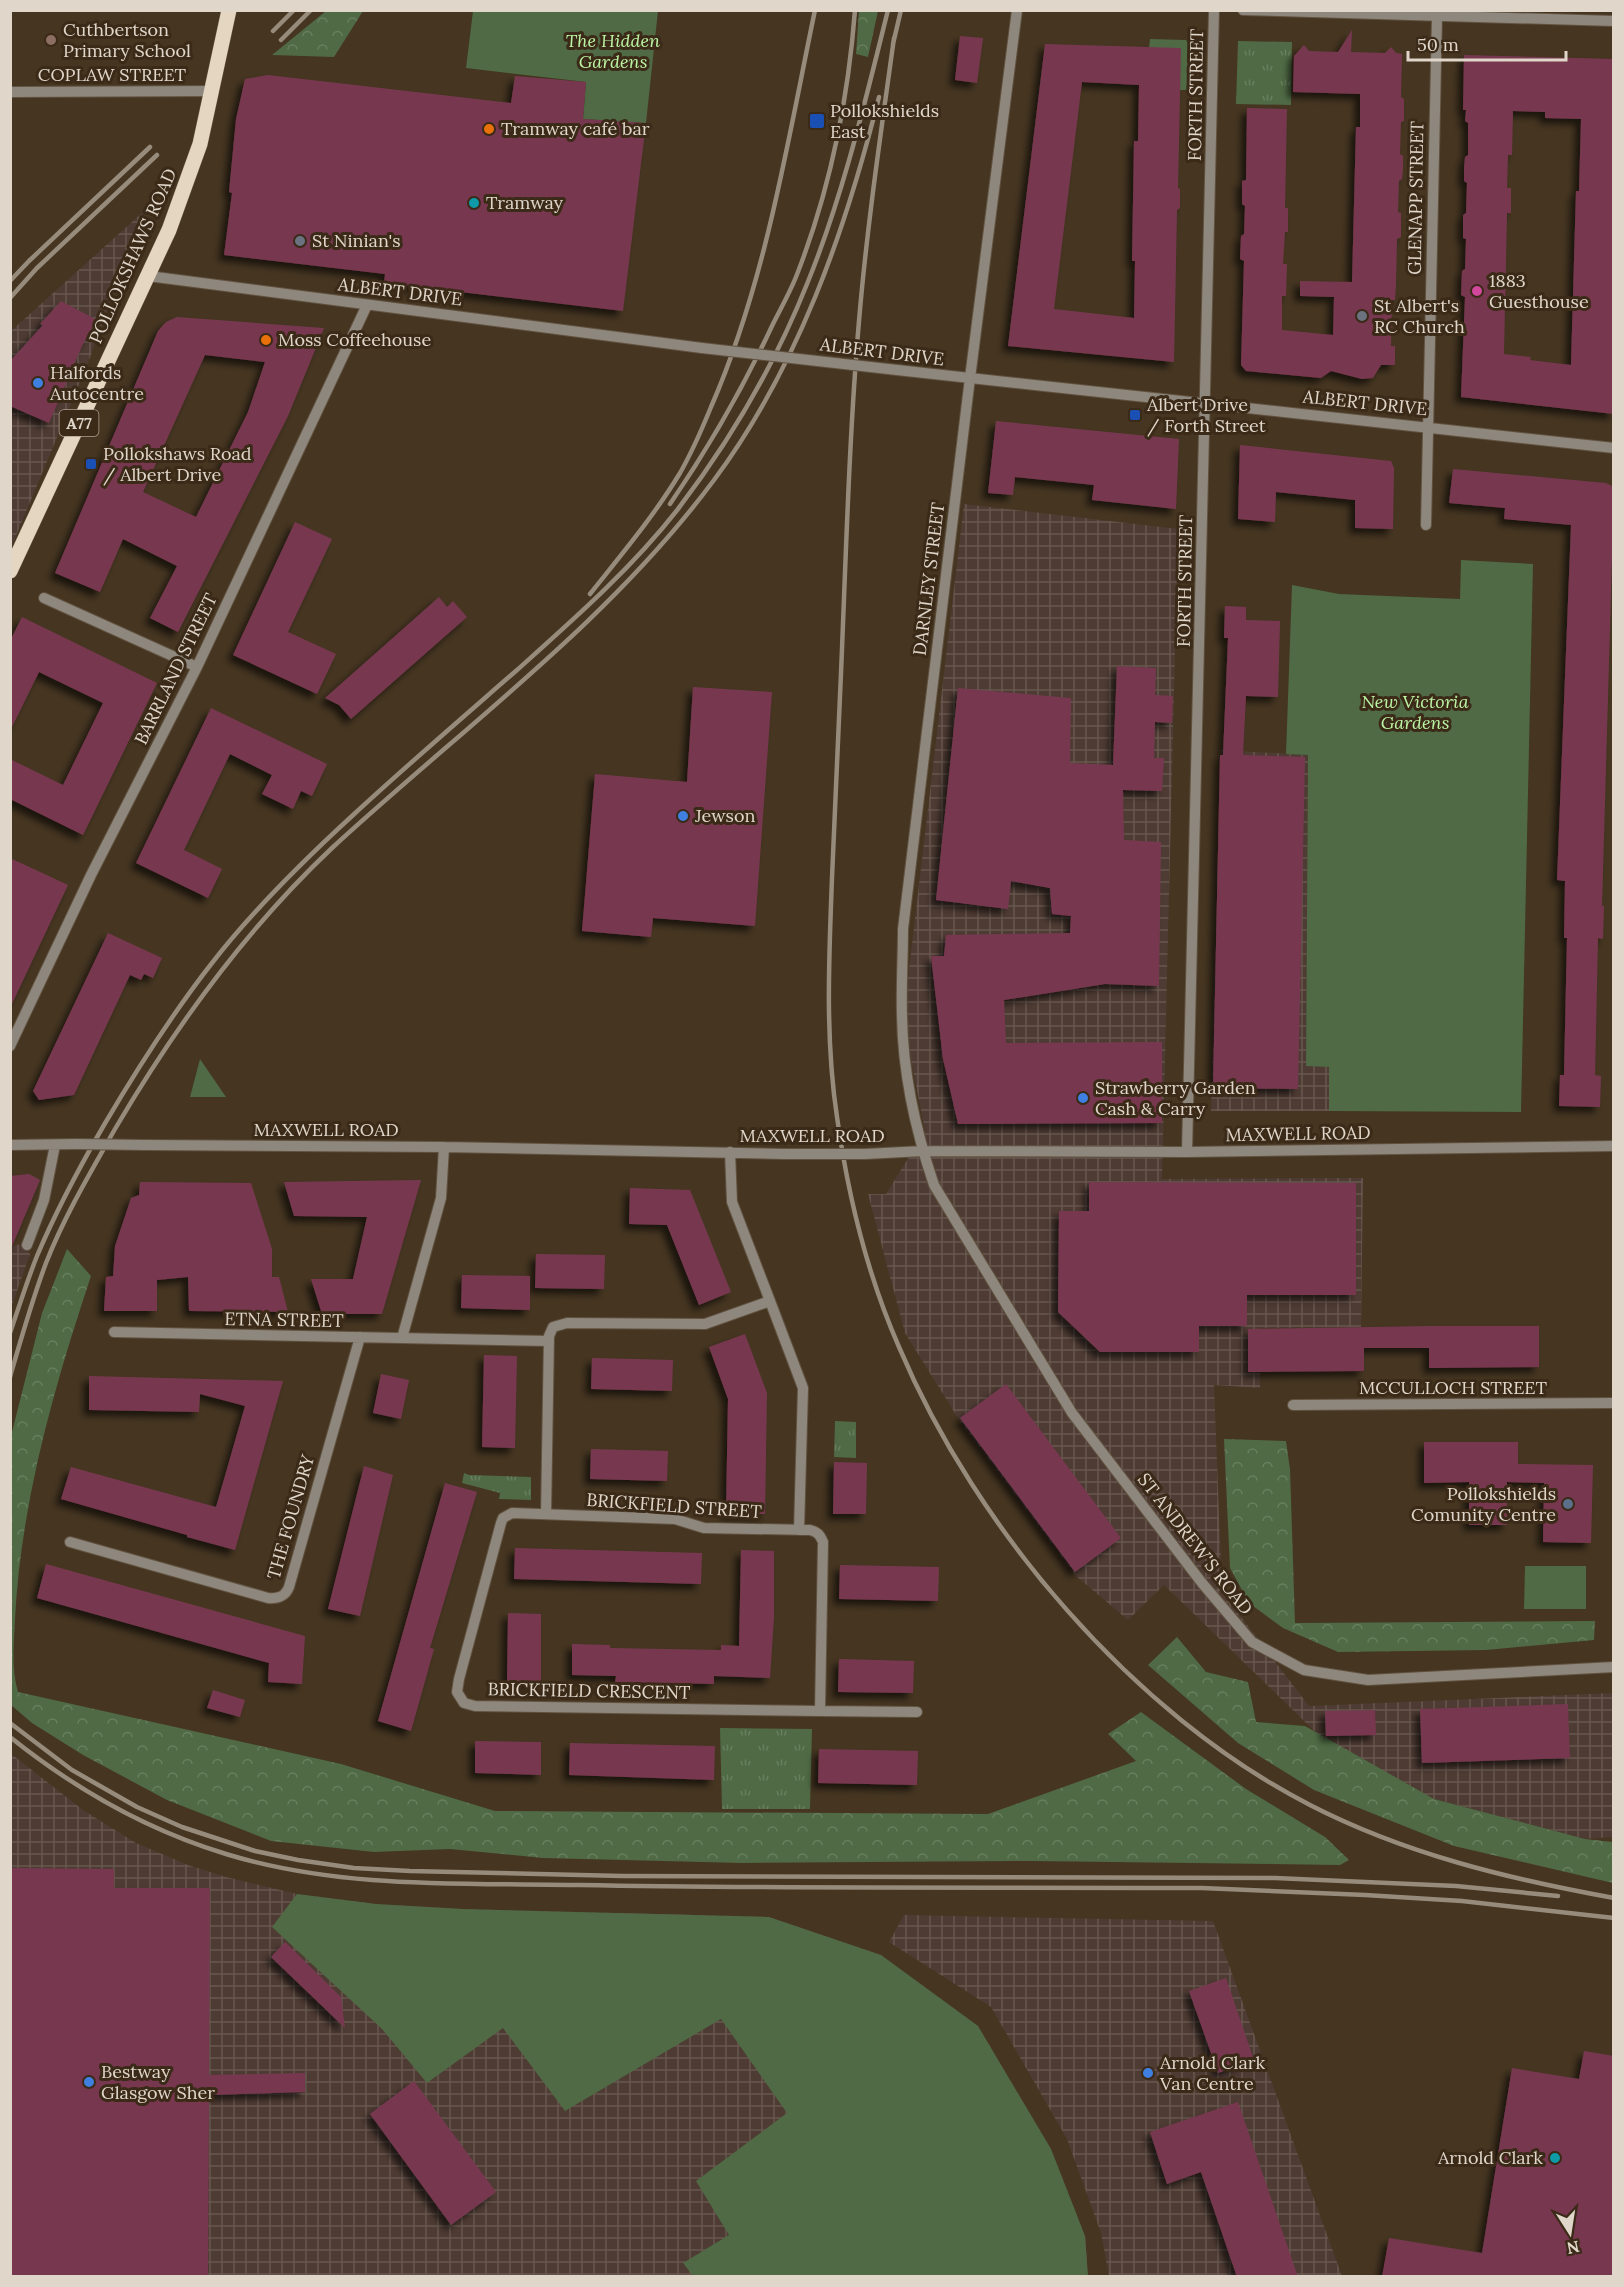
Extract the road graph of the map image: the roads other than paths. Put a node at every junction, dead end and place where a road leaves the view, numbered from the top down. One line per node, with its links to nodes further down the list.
1 (229, 10): 7 (main road, POLLOKSHAWS ROAD / A77)
2 (1017, 10): 11 (street, DARNLEY STREET)
3 (1214, 10): 12 (street, FORTH STREET)
4 (1243, 10): 5 (street)
5 (1437, 16): 6 (street); 13 (street, GLENAPP STREET)
6 (1614, 21)
7 (213, 91): 8 (street, COPLAW STREET); 9 (main road, POLLOKSHAWS ROAD / A77)
8 (10, 92)
9 (148, 276): 10 (street, ALBERT DRIVE); 16 (main road, POLLOKSHAWS ROAD / A77)
10 (367, 305): 11 (street, ALBERT DRIVE, bridge); 18 (street, BARRLAND STREET)
11 (970, 378): 12 (street, ALBERT DRIVE); 24 (street, DARNLEY STREET)
12 (1206, 404): 13 (street, ALBERT DRIVE); 26 (street, FORTH STREET)
13 (1427, 426): 14 (street, ALBERT DRIVE); 15 (street, GLENAPP STREET)
14 (1614, 448)
15 (1426, 525)
16 (10, 571)
17 (44, 598): 18 (street)
18 (197, 667): 19 (street, BARRLAND STREET)
19 (10, 1046)
20 (10, 1145): 21 (street, MAXWELL ROAD)
21 (56, 1145): 23 (street, MAXWELL ROAD, bridge); 27 (street)
22 (1614, 1146): 26 (street, MAXWELL ROAD)
23 (444, 1147): 25 (street, MAXWELL ROAD); 31 (street)
24 (923, 1151): 25 (street, MAXWELL ROAD, bridge); 26 (street, MAXWELL ROAD); 38 (street, ST ANDREW'S ROAD)
25 (729, 1152): 28 (street)
26 (1187, 1152)
27 (27, 1245)
28 (770, 1301): 32 (street); 36 (street)
29 (114, 1332): 30 (street, ETNA STREET)
30 (360, 1337): 31 (street, ETNA STREET); 37 (street, THE FOUNDRY)
31 (402, 1338): 32 (street, ETNA STREET)
32 (549, 1341): 35 (street)
33 (1614, 1403): 34 (street, MCCULLOCH STREET)
34 (1293, 1405)
35 (546, 1514): 36 (street, BRICKFIELD STREET); 39 (street, BRICKFIELD CRESCENT)
36 (799, 1530): 39 (street)
37 (70, 1542)
38 (1614, 1667)
39 (820, 1711): 40 (street, BRICKFIELD CRESCENT)
40 (917, 1712)

